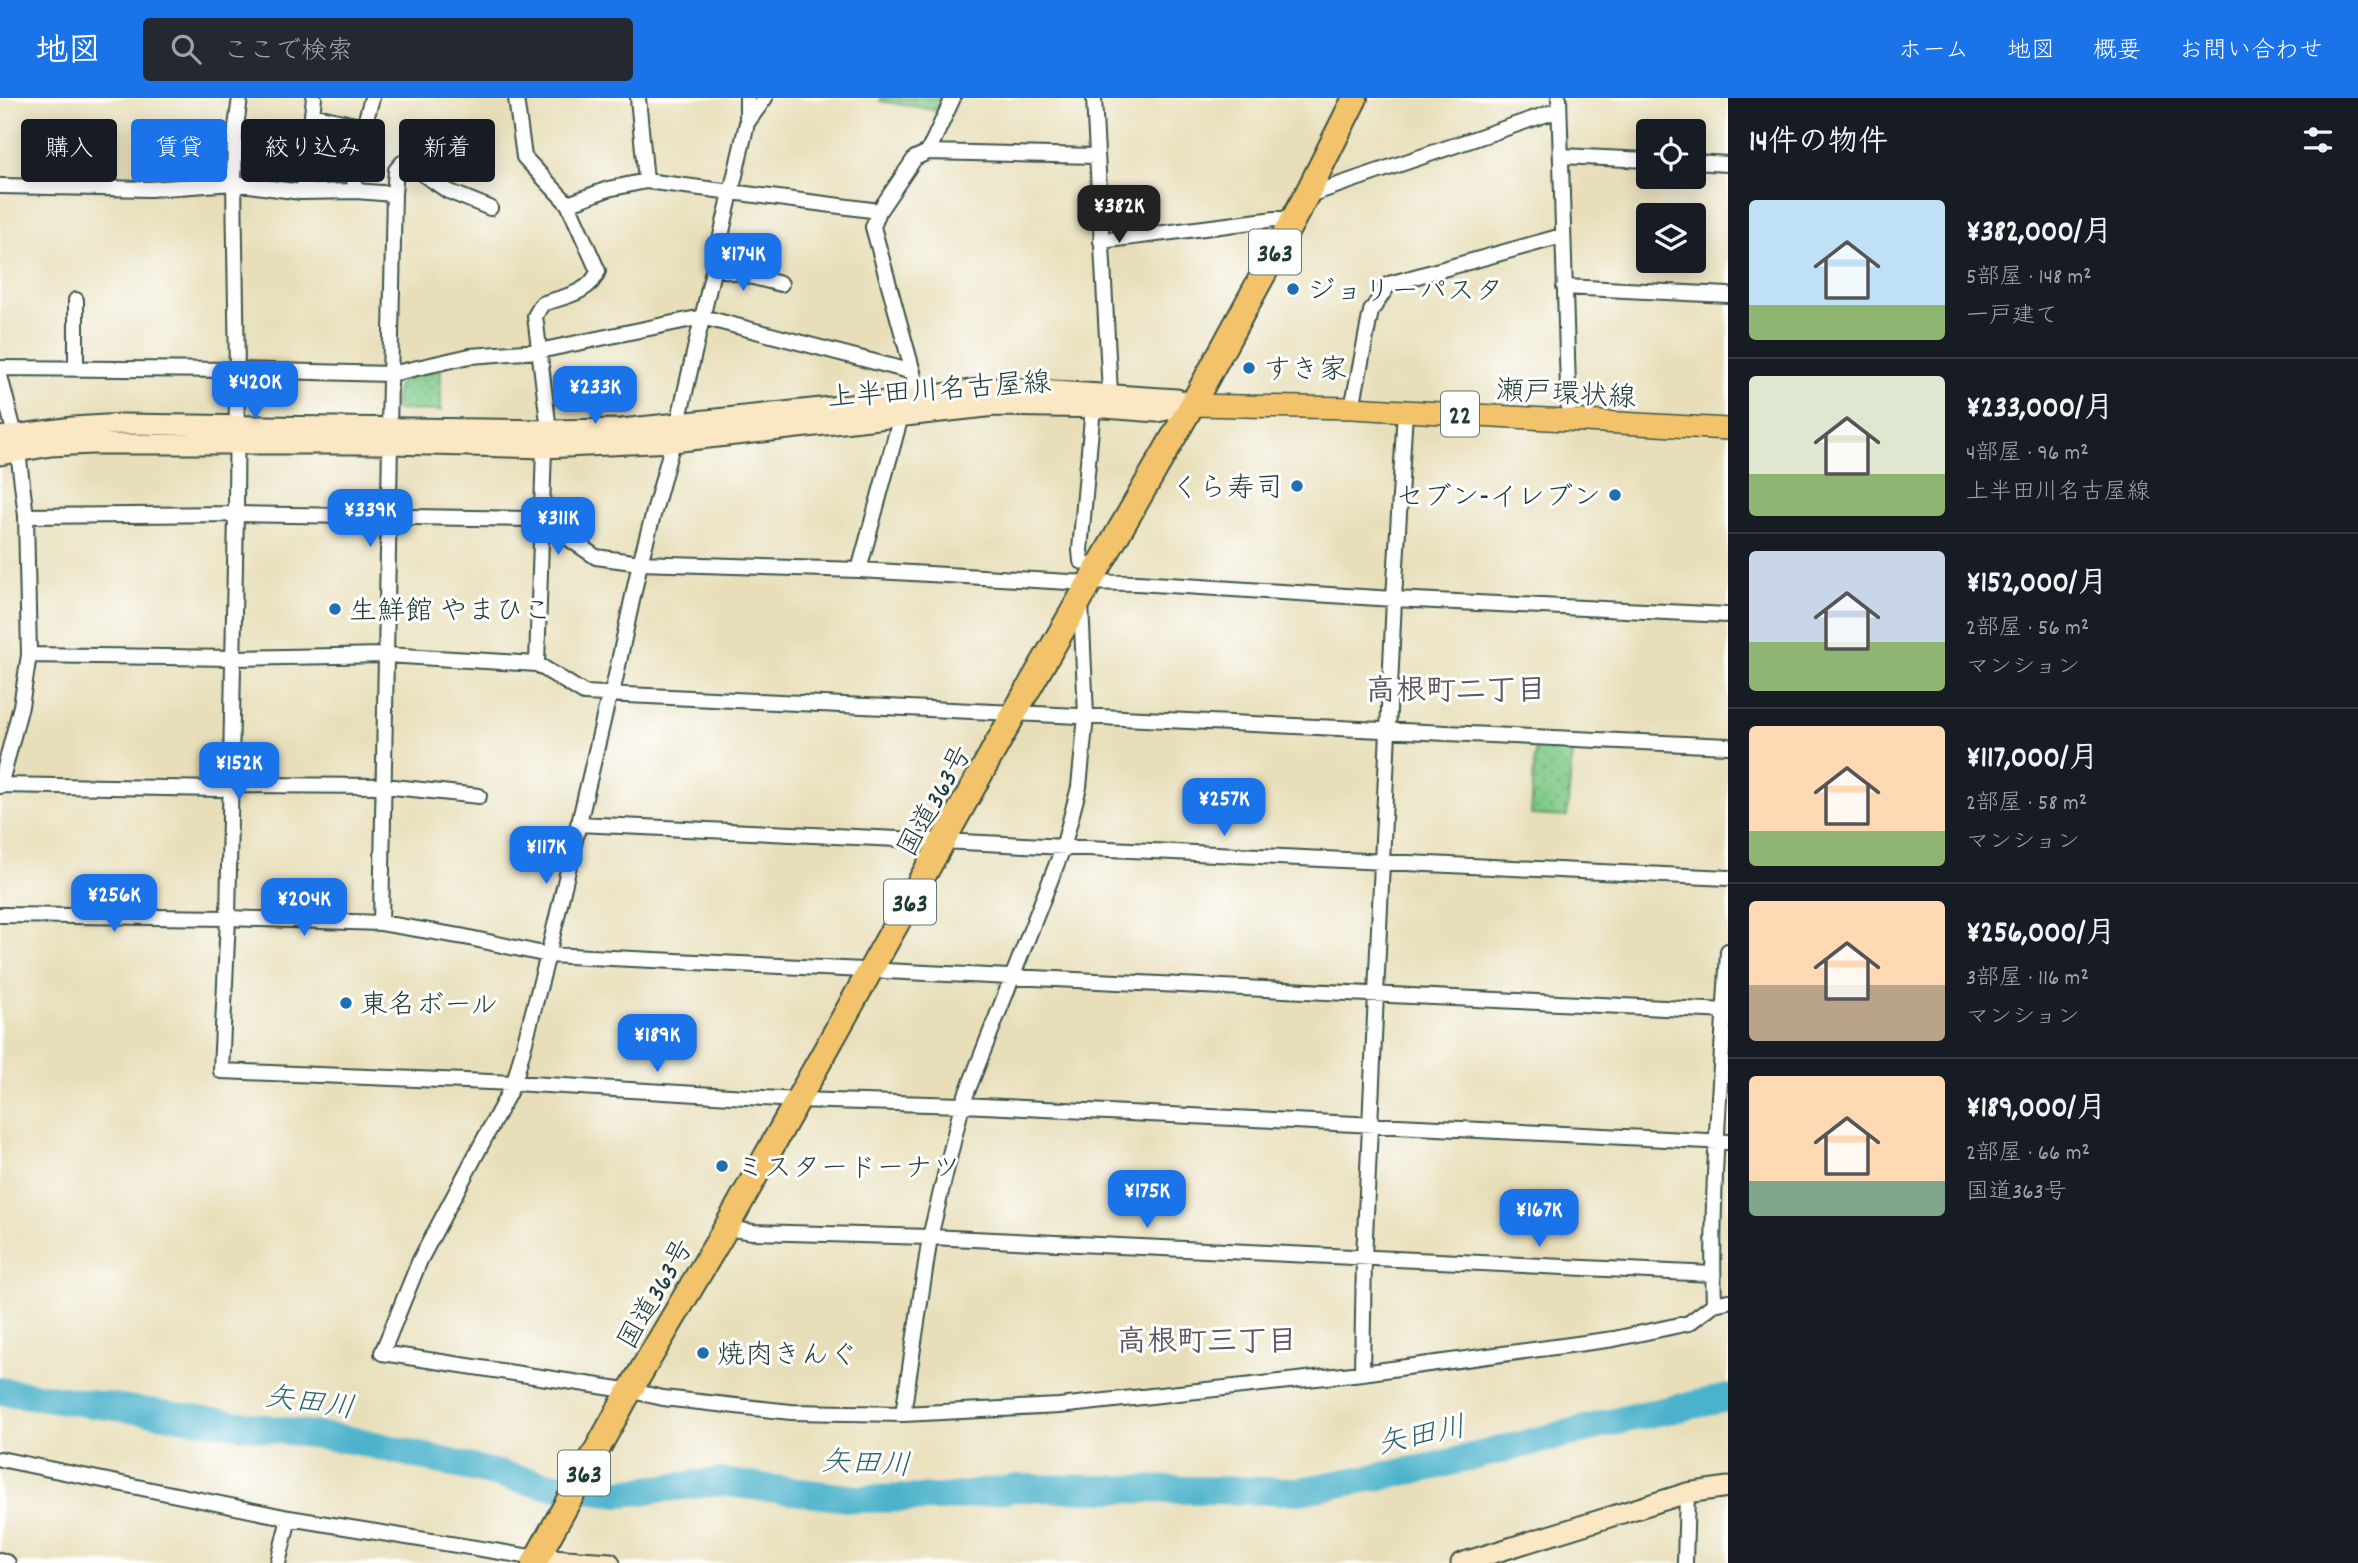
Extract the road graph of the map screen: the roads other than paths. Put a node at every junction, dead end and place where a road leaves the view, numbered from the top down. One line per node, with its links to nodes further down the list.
1 (240, 98): 24 (street)
2 (314, 98): 12 (street)
3 (372, 98): 14 (street)
4 (516, 98): 31 (street)
5 (638, 98): 22 (street)
6 (747, 98): 15 (street)
7 (765, 98): 15 (street)
8 (953, 98): 16 (street)
9 (1094, 98): 17 (street)
10 (1355, 98): 30 (highway, 国道363号 / 363)
11 (1559, 104): 18 (street); 30 (street)
12 (312, 115): 13 (street); 27 (street)
13 (329, 119)
14 (366, 119)
15 (747, 123): 28 (street)
16 (928, 152): 17 (street); 33 (street)
17 (1097, 156): 36 (street)
18 (1561, 156): 19 (street); 35 (street)
19 (1636, 159)
20 (1706, 163): 21 (street)
21 (1728, 164)
22 (646, 181): 28 (street); 31 (street)
23 (354, 182): 26 (street)
24 (234, 183): 25 (street); 27 (street); 46 (street)
25 (0, 186)
26 (356, 191): 27 (street); 29 (street)
27 (302, 192)
28 (732, 193): 33 (street); 37 (street)
29 (394, 194): 32 (street); 48 (street)
30 (1306, 196): 34 (highway, 国道363号 / 363)
31 (568, 204): 43 (street)
32 (490, 208)
33 (879, 211): 47 (street)
34 (1293, 219): 36 (street); 52 (highway, 国道363号 / 363)
35 (1562, 236): 39 (street); 54 (street)
36 (1101, 241): 50 (street)
37 (713, 267): 38 (street); 42 (street)
38 (781, 284)
39 (1564, 287): 40 (street); 57 (street)
40 (1728, 295)
41 (76, 300): 45 (street)
42 (702, 317): 43 (street); 47 (street); 59 (street)
43 (539, 351): 48 (street); 62 (street)
44 (0, 368): 45 (street)
45 (76, 369): 46 (street)
46 (237, 370): 48 (street); 60 (street)
47 (913, 372): 51 (street)
48 (391, 374): 61 (street)
49 (0, 376): 63 (street)
50 (1110, 393): 51 (main road, 上半田川名古屋線); 52 (main road, 上半田川名古屋線)
51 (917, 398): 59 (main road, 上半田川名古屋線)
52 (1192, 405): 53 (main road, 上半田川名古屋線); 54 (main road, 瀬戸環状線 / 22); 70 (highway, 国道363号 / 363)
53 (1093, 407): 56 (main road, 上半田川名古屋線); 70 (street)
54 (1352, 408): 55 (main road, 瀬戸環状線 / 22)
55 (1405, 411): 57 (main road, 瀬戸環状線 / 22); 71 (street)
56 (901, 416): 59 (main road, 上半田川名古屋線); 69 (street)
57 (1569, 420): 58 (main road, 瀬戸環状線 / 22)
58 (1728, 429)
59 (676, 433): 62 (main road, 上半田川名古屋線); 68 (street)
60 (237, 436): 61 (main road, 上半田川名古屋線); 63 (main road, 上半田川名古屋線); 64 (street)
61 (389, 436): 62 (main road, 上半田川名古屋線); 66 (street)
62 (546, 439): 67 (street)
63 (6, 445): 65 (street)
64 (236, 514): 65 (street); 66 (street); 75 (street)
65 (26, 516): 74 (street)
66 (388, 516): 67 (street); 73 (street)
67 (541, 522): 68 (street); 76 (street)
68 (640, 563): 69 (street); 77 (street)
69 (859, 570): 70 (street)
70 (1090, 582): 71 (street); 78 (highway, 国道363号 / 363); 79 (street)
71 (1394, 599): 72 (street); 80 (street)
72 (1728, 615)
73 (386, 654): 75 (street); 76 (street); 84 (street)
74 (29, 655): 75 (street); 83 (street)
75 (233, 659): 82 (street)
76 (537, 664): 77 (street)
77 (612, 694): 78 (street); 86 (street)
78 (1015, 712): 79 (street); 87 (highway, 国道363号 / 363)
79 (1086, 716): 80 (street); 88 (street)
80 (1389, 730): 81 (street); 89 (street)
81 (1728, 746)
82 (229, 785): 83 (street); 84 (street); 92 (street)
83 (0, 786)
84 (384, 786): 85 (street); 93 (street)
85 (479, 796)
86 (578, 824): 87 (street); 95 (street)
87 (944, 841): 88 (street); 96 (highway, 国道363号 / 363)
88 (1063, 848): 89 (street); 97 (street)
89 (1383, 863): 90 (street); 98 (street)
90 (1728, 878)
91 (0, 915): 92 (street)
92 (228, 918): 93 (street); 100 (street)
93 (381, 923): 95 (street)
94 (1728, 951): 99 (street)
95 (548, 955): 96 (street); 100 (street)
96 (871, 970): 97 (street); 101 (highway, 国道363号 / 363)
97 (1014, 976): 98 (street); 102 (street)
98 (1376, 995): 99 (street); 103 (street)
99 (1727, 1011): 104 (street)
100 (514, 1083): 101 (street); 111 (street)
101 (797, 1100): 102 (street); 105 (highway, 国道363号 / 363)
102 (962, 1105): 103 (street); 106 (street)
103 (1370, 1126): 104 (street); 107 (street)
104 (1723, 1142): 108 (street)
105 (726, 1228): 106 (street); 111 (highway, 国道363号 / 363)
106 (930, 1237): 107 (street); 112 (street)
107 (1364, 1258): 108 (street); 110 (street)
108 (1713, 1274): 109 (street)
109 (1721, 1303): 110 (street)
110 (1362, 1373): 112 (street)
111 (628, 1395): 112 (street); 117 (highway, 国道363号 / 363)
112 (903, 1414)
113 (0, 1459): 116 (street)
114 (1728, 1488): 115 (main road)
115 (1687, 1493): 119 (main road); 123 (street)
116 (289, 1518): 117 (street); 121 (street)
117 (538, 1556): 122 (main road)
118 (0, 1560): 120 (street)
119 (1470, 1562)
120 (8, 1563)
121 (278, 1563)
122 (610, 1563)
123 (1685, 1563)

